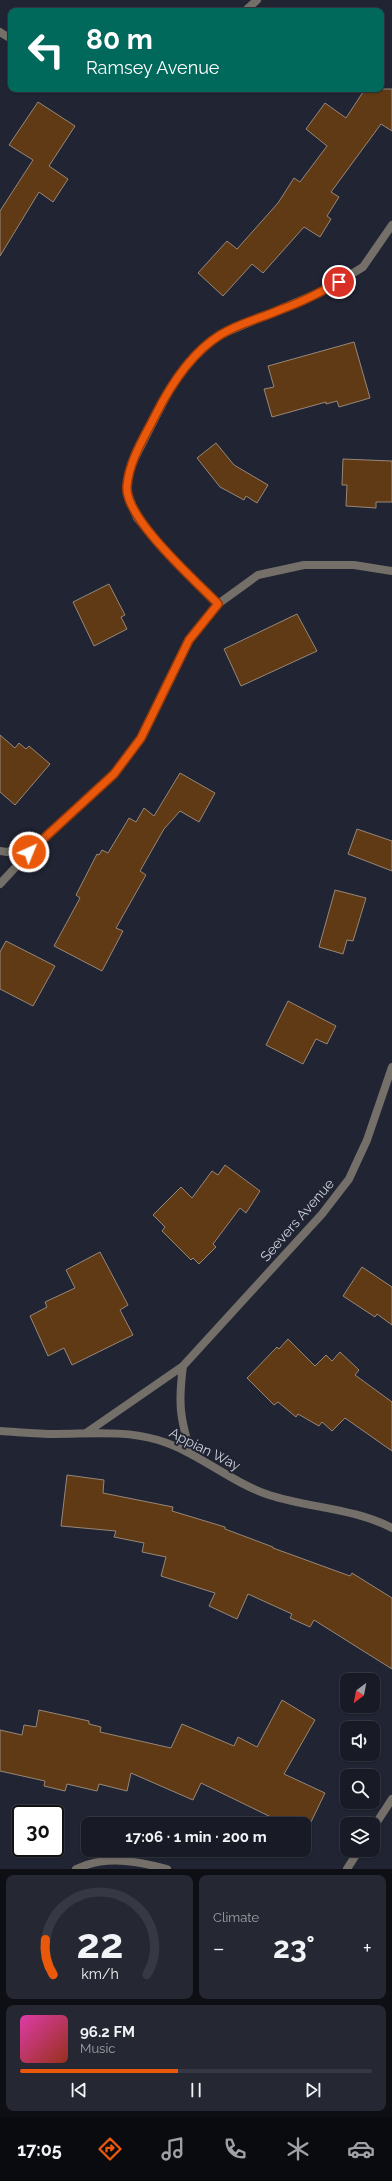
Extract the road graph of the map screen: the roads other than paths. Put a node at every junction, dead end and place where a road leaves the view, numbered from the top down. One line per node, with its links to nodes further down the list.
1 (256, 0): 2 (street)
2 (248, 8)
3 (392, 225): 5 (street)
4 (392, 571): 5 (street)
5 (218, 604): 6 (street)
6 (39, 842): 7 (street); 8 (street)
7 (0, 851)
8 (0, 884)
9 (392, 1067): 10 (street, Seevers Avenue)
10 (182, 1366): 12 (street, Seevers Avenue); 13 (street)
11 (0, 1431): 12 (street, Appian Way)
12 (86, 1433): 13 (street, Appian Way)
13 (191, 1454): 14 (street, Appian Way)
14 (392, 1528)
15 (392, 1799): 16 (street)
16 (380, 1817)
17 (355, 1857): 20 (street)
18 (76, 1869): 19 (street)
19 (167, 1869)
20 (347, 1869)

